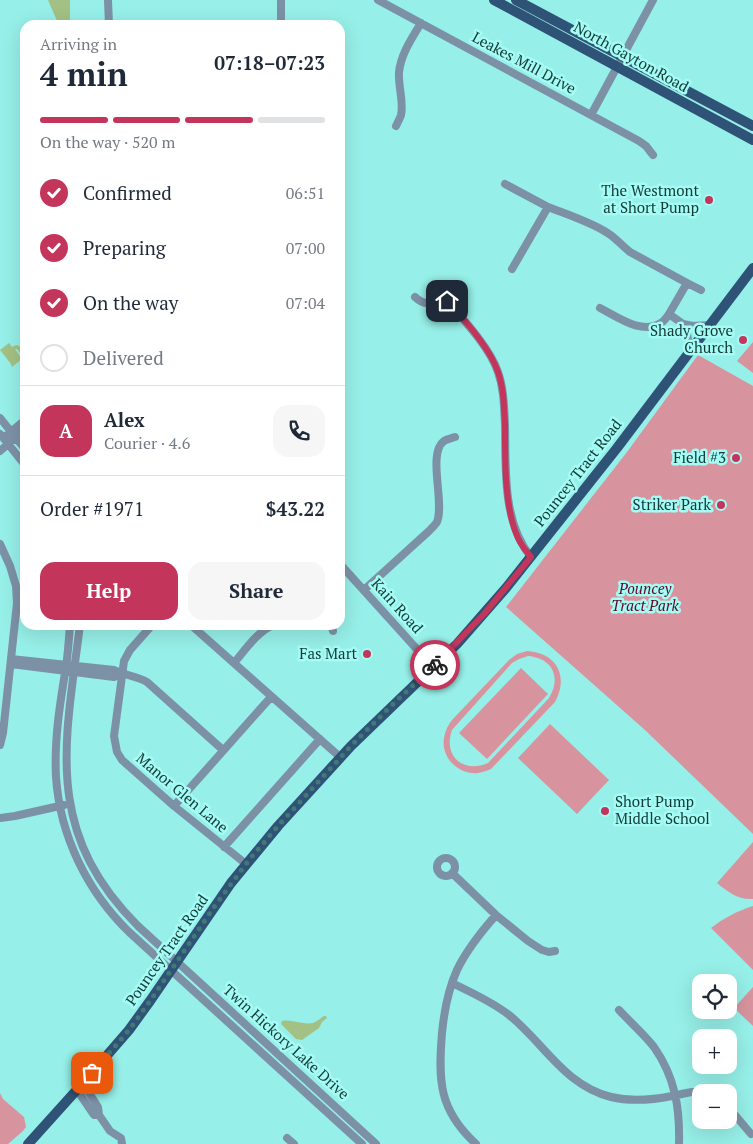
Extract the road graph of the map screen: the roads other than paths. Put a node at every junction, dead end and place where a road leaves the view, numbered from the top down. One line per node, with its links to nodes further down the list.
1 (108, 0): 7 (street)
2 (281, 0): 8 (street)
3 (378, 0): 9 (street, Leakes Mill Drive)
4 (494, 0): 11 (main road, North Gayton Road)
5 (516, 0): 10 (main road, North Gayton Road)
6 (653, 0): 10 (street)
7 (109, 20)
8 (281, 20)
9 (421, 23): 12 (street, Leakes Mill Drive); 13 (street)
10 (623, 56): 11 (street); 14 (main road, North Gayton Road)
11 (617, 66): 12 (street); 15 (main road, North Gayton Road)
12 (591, 115): 16 (street, Leakes Mill Drive)
13 (396, 126)
14 (753, 126)
15 (753, 140)
16 (653, 155)
17 (505, 184): 18 (street)
18 (548, 206): 20 (street); 21 (street)
19 (753, 268): 27 (main road, Pouncey Tract Road)
20 (512, 269)
21 (687, 283): 22 (street); 25 (street)
22 (701, 290)
23 (415, 297): 39 (street)
24 (600, 308): 25 (street)
25 (669, 314): 26 (street)
26 (683, 324): 27 (street); 28 (street)
27 (710, 325): 28 (main road, Pouncey Tract Road)
28 (690, 351): 39 (main road, Pouncey Tract Road)
29 (0, 418): 32 (street)
30 (20, 427): 32 (street)
31 (20, 432): 32 (street)
32 (14, 435): 34 (street); 35 (street)
33 (455, 437): 41 (street)
34 (3, 439): 36 (street); 37 (street)
35 (20, 443)
36 (0, 451)
37 (20, 458)
38 (0, 544): 47 (street)
39 (531, 557): 49 (main road, Pouncey Tract Road)
40 (345, 569): 41 (street, Kain Road)
41 (364, 590): 49 (street, Kain Road)
42 (70, 630): 50 (street)
43 (79, 630): 51 (street)
44 (148, 630): 52 (street, Manor Glen Lane)
45 (197, 630): 48 (street)
46 (265, 630): 48 (street)
47 (11, 662): 50 (street); 55 (street)
48 (234, 663): 53 (street)
49 (433, 667): 57 (main road, Pouncey Tract Road)
50 (66, 668): 51 (street); 59 (street)
51 (74, 669): 52 (street); 58 (street)
52 (122, 674): 56 (street); 60 (street, Manor Glen Lane)
53 (271, 697): 54 (street); 56 (street)
54 (320, 739): 57 (street); 62 (street)
55 (0, 745)
56 (223, 750): 60 (street)
57 (340, 758): 63 (main road, Pouncey Tract Road)
58 (70, 804): 59 (street); 67 (street)
59 (60, 806): 61 (street); 67 (street)
60 (174, 806): 62 (street, Manor Glen Lane)
61 (0, 818)
62 (224, 847): 63 (street, Manor Glen Lane)
63 (246, 864): 67 (main road, Pouncey Tract Road)
64 (452, 874): 65 (street)
65 (496, 914): 66 (street); 68 (street)
66 (555, 951)
67 (174, 966): 70 (main road, Pouncey Tract Road); 79 (street, Twin Hickory Lake Drive); 80 (street, Twin Hickory Lake Drive)
68 (452, 983): 72 (street); 81 (street)
69 (618, 1010): 72 (street)
70 (80, 1086): 76 (main road, Pouncey Tract Road); 77 (street)
71 (692, 1092): 72 (street)
72 (675, 1095): 82 (street)
73 (737, 1117): 74 (street)
74 (751, 1134)
75 (287, 1138): 78 (street)
76 (28, 1144)
77 (122, 1144)
78 (294, 1144)
79 (362, 1144)
80 (376, 1144)
81 (476, 1144)
82 (679, 1144)

